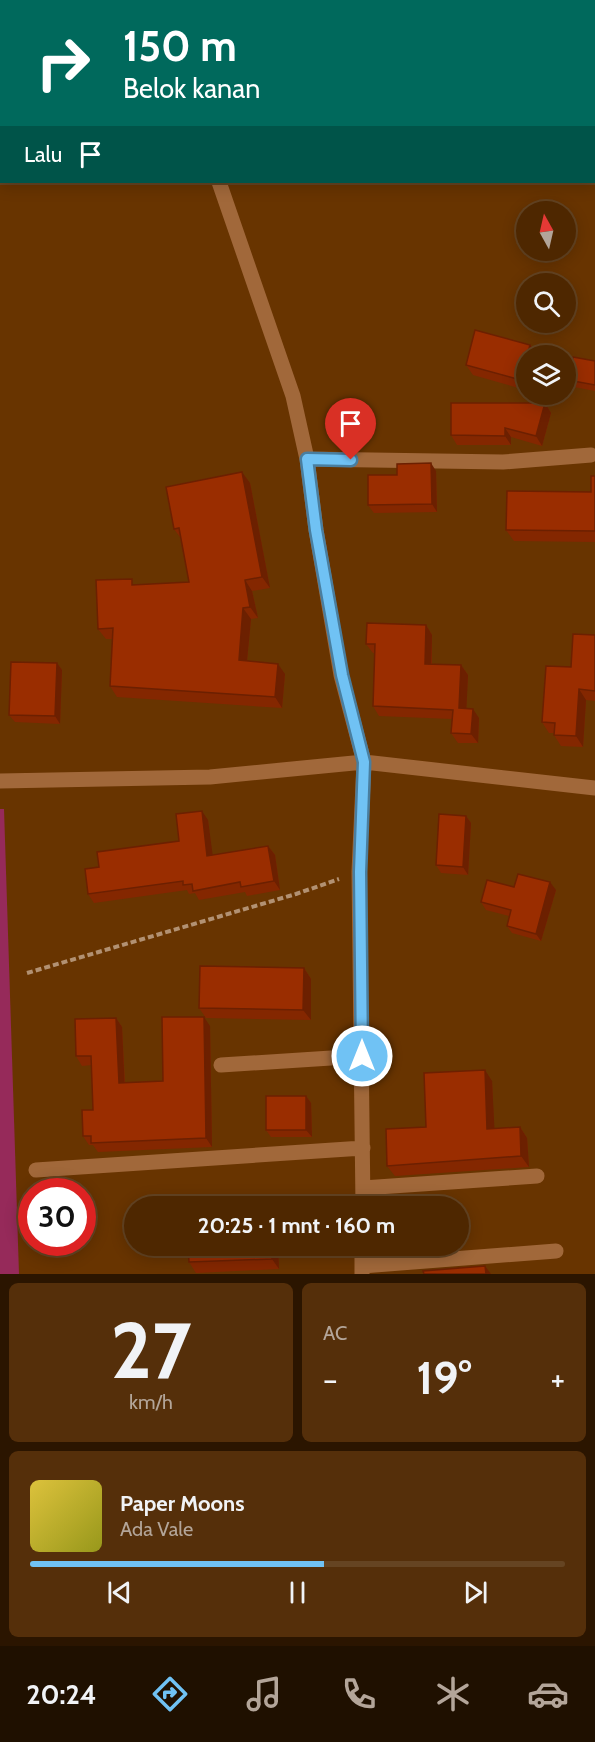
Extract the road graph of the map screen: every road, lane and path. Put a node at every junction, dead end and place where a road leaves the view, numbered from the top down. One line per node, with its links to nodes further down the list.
1 (219, 183): 3 (street)
2 (591, 455): 3 (street)
3 (307, 459): 4 (street)
4 (364, 762): 5 (street); 6 (street); 7 (street)
5 (0, 781)
6 (595, 788)
7 (360, 872): 8 (path); 9 (street)
8 (27, 974)
9 (362, 1056): 10 (street); 11 (street)
10 (221, 1065)
11 (363, 1148): 12 (street); 14 (street)
12 (36, 1170)
13 (537, 1176): 14 (street)
14 (363, 1188): 15 (street)
15 (363, 1196)
16 (556, 1251): 17 (street)
17 (362, 1270)

